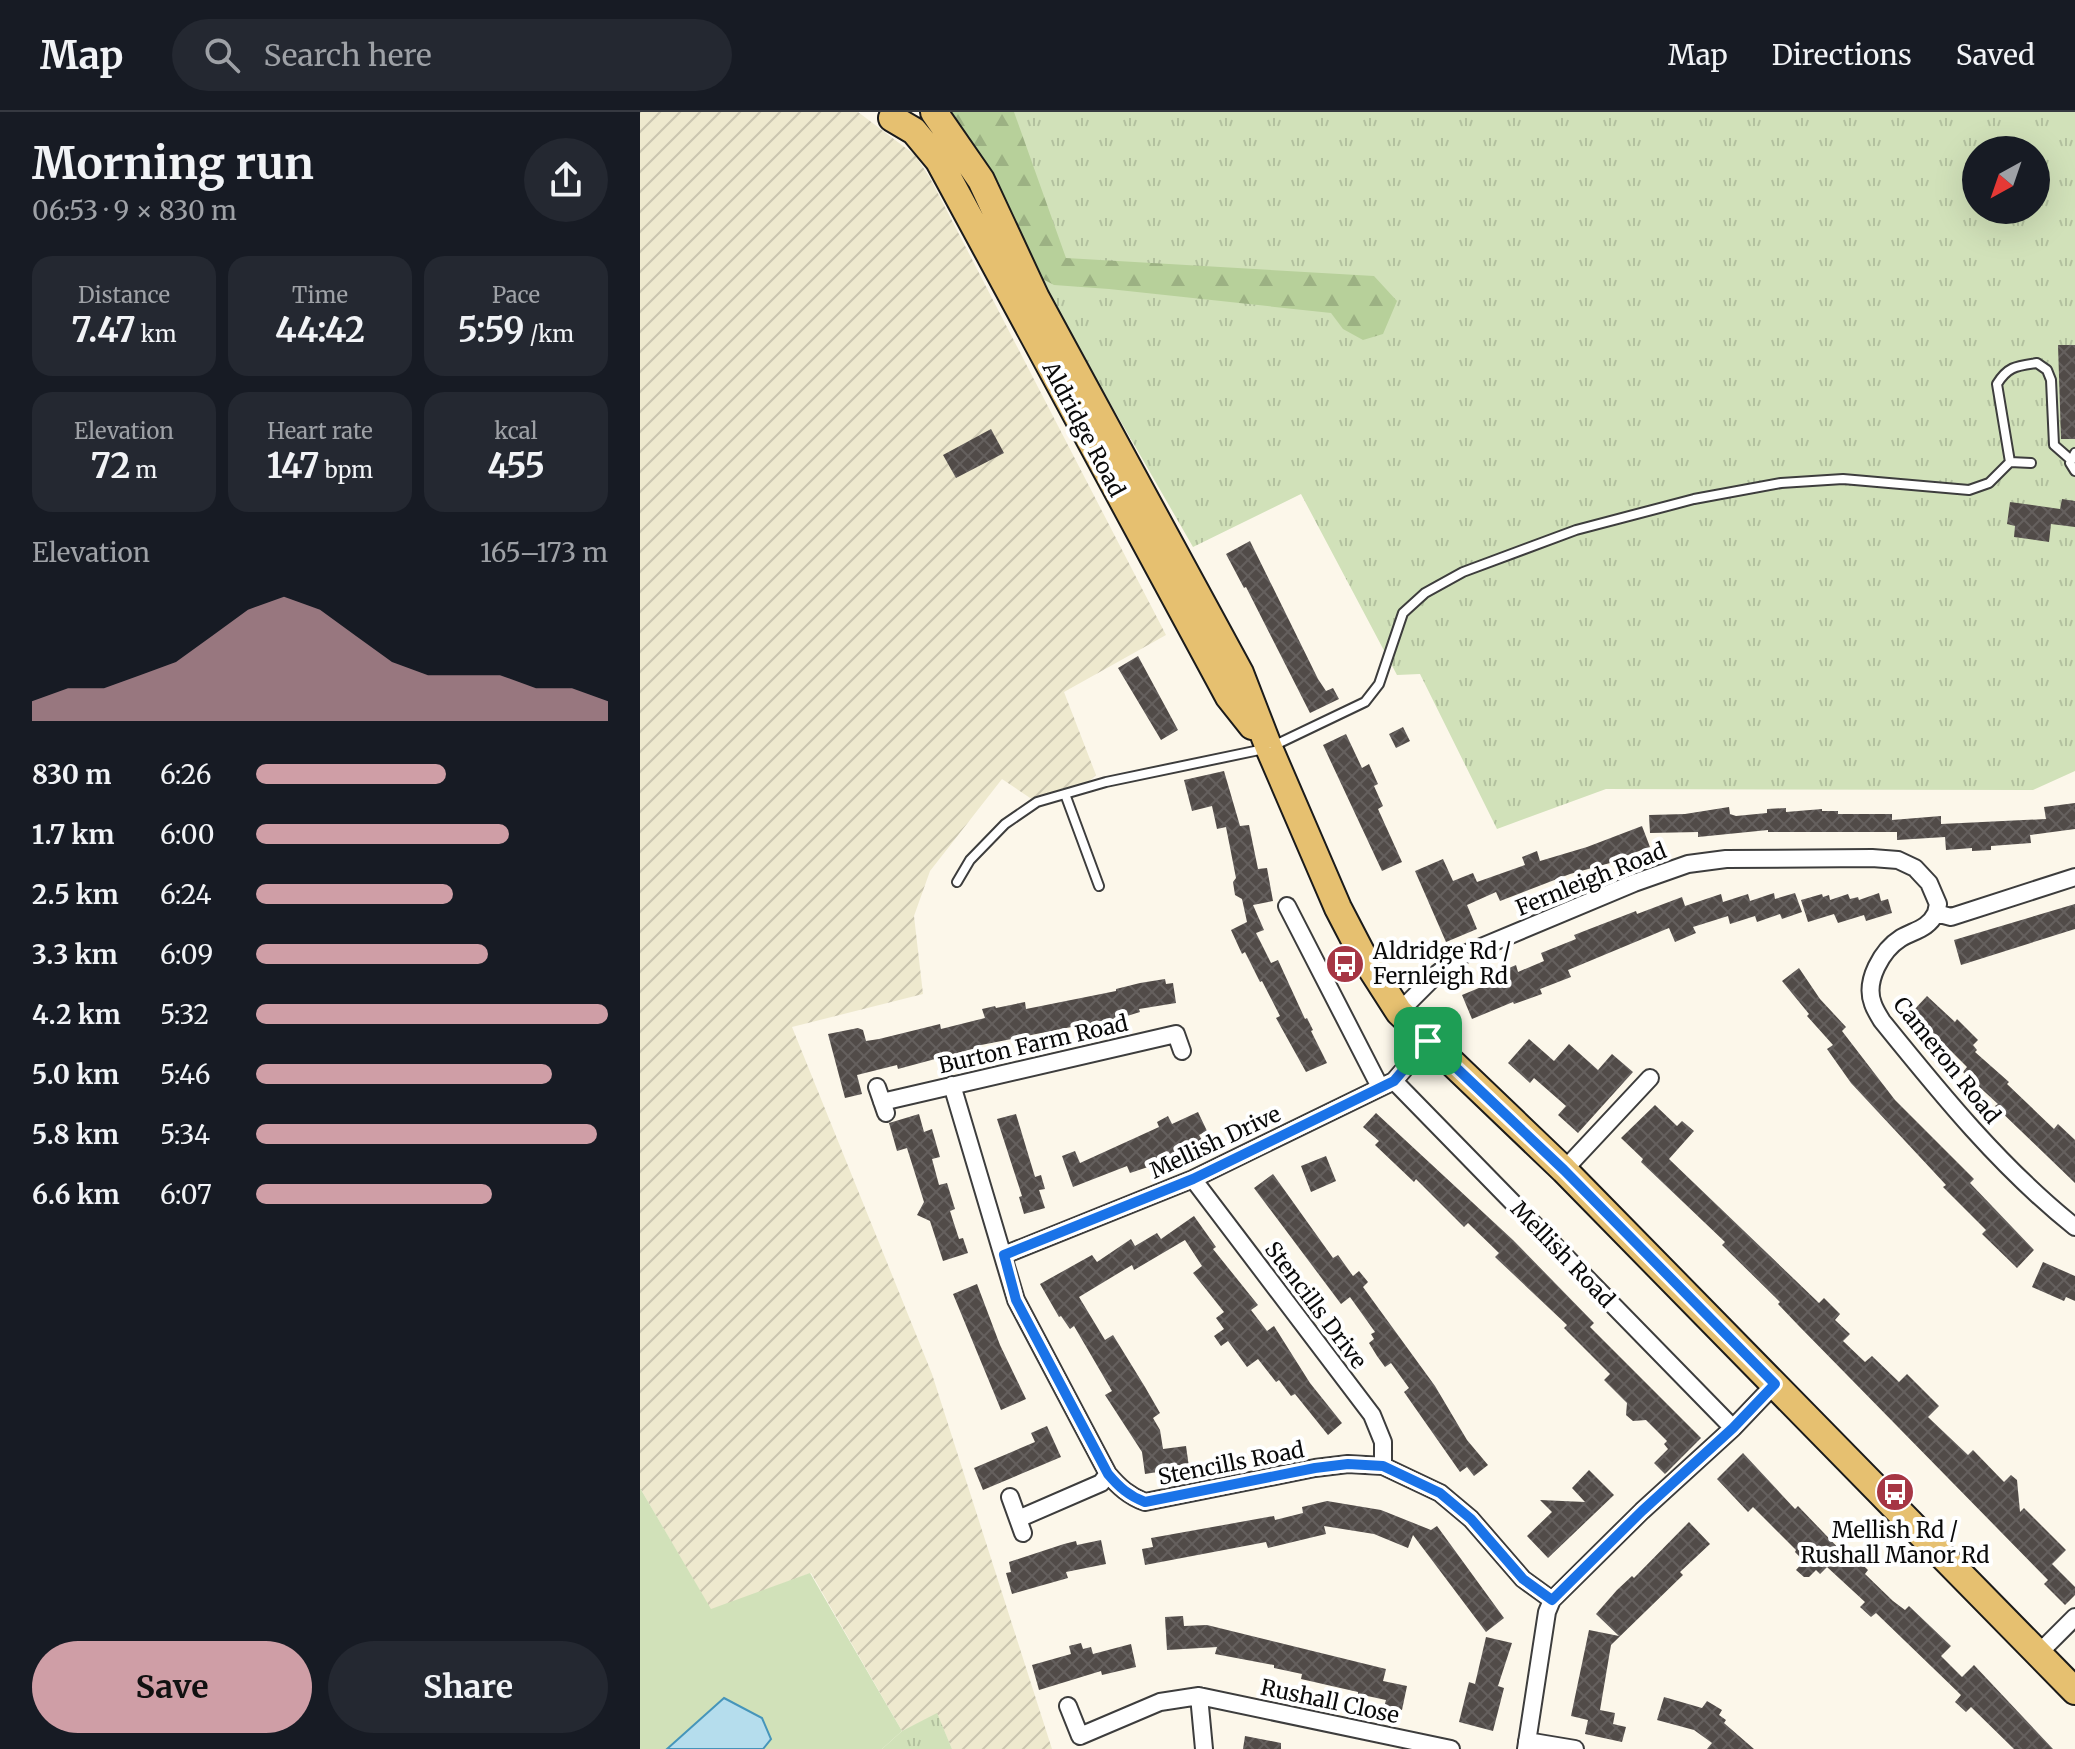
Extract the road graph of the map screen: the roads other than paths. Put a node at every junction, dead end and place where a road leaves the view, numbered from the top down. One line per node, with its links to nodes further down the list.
1 (934, 112): 7 (main road, Aldridge Road)
2 (894, 114): 7 (main road, Aldridge Road)
3 (2073, 456): 4 (lane); 6 (lane)
4 (2010, 462): 5 (lane); 7 (lane)
5 (2031, 463)
6 (2075, 471)
7 (1269, 748): 8 (lane); 14 (main road, Aldridge Road)
8 (1065, 794): 10 (lane); 11 (lane)
9 (2075, 877): 13 (street)
10 (957, 882)
11 (1099, 886)
12 (1287, 906): 18 (street, Mellish Road)
13 (1936, 913): 14 (street, Fernleigh Road); 23 (street, Cameron Road)
14 (1399, 1012): 15 (main road)
15 (1428, 1041): 18 (street, Mellish Drive); 21 (main road)
16 (1182, 1051): 19 (street, Burton Farm Road)
17 (1650, 1078): 21 (street)
18 (1387, 1084): 22 (street, Mellish Drive); 26 (street, Mellish Road)
19 (952, 1085): 20 (street, Burton Farm Road); 24 (street, Stencills Road)
20 (882, 1101)
21 (1564, 1170): 25 (main road)
22 (1193, 1179): 24 (street, Mellish Drive); 27 (street, Stencills Drive)
23 (2075, 1227)
24 (1004, 1255): 28 (street, Stencills Road)
25 (1775, 1384): 26 (street); 32 (main road)
26 (1733, 1428): 30 (street)
27 (1383, 1466): 28 (street, Stencills Road); 30 (street, Stencills Road)
28 (1108, 1474): 29 (street)
29 (1010, 1497)
30 (1552, 1600): 36 (street)
31 (2075, 1617): 32 (street)
32 (2038, 1654): 33 (main road)
33 (2075, 1691)
34 (1199, 1696): 35 (street, Rushall Close); 37 (street); 38 (street, Rushall Close)
35 (1068, 1706)
36 (1526, 1745): 39 (street)
37 (1204, 1749)
38 (1451, 1749)
39 (1575, 1749)

